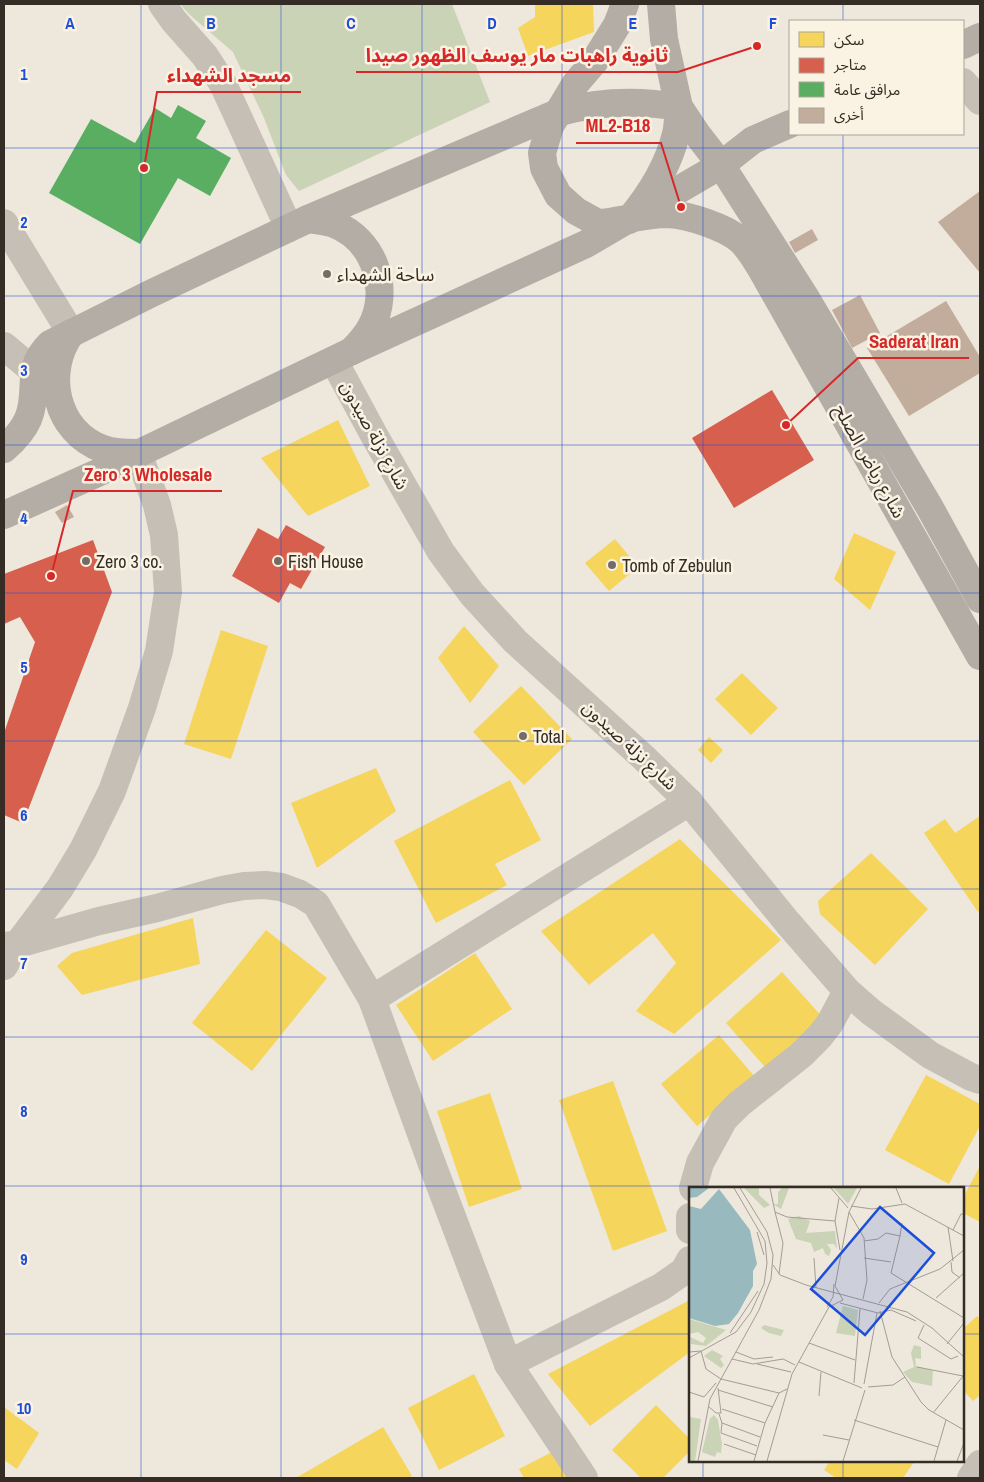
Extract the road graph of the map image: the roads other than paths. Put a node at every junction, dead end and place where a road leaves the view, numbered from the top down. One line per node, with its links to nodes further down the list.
1 (162, 4): 16 (street)
2 (625, 4): 9 (main road)
3 (661, 4): 8 (main road)
4 (980, 37): 5 (main road)
5 (964, 45)
6 (964, 83): 7 (street)
7 (980, 100)
8 (679, 107): 9 (main road); 11 (main road); 14 (main road)
9 (560, 112): 14 (main road); 16 (main road)
10 (789, 124): 12 (main road)
11 (697, 134): 12 (main road); 13 (main road)
12 (753, 140): 13 (main road)
13 (721, 165): 14 (main road); 24 (main road, شارع رياض الصلح)
14 (629, 220): 19 (main road); 25 (main road, شارع رياض الصلح)
15 (4, 223): 17 (street)
16 (298, 224): 17 (main road); 19 (main road)
17 (71, 332): 20 (main road)
18 (4, 346): 20 (street)
19 (343, 356): 22 (main road); 26 (street, شارع نزلة صيدون)
20 (45, 377): 21 (main road); 22 (main road)
21 (4, 449)
22 (138, 453): 23 (main road); 27 (street)
23 (4, 515)
24 (980, 599)
25 (980, 656)
26 (689, 802): 29 (street, شارع نزلة صيدون); 30 (street)
27 (11, 945): 28 (street); 30 (street)
28 (4, 966)
29 (847, 990): 31 (street, شارع نزلة صيدون); 32 (street)
30 (372, 999): 34 (street)
31 (980, 1080)
32 (692, 1187)
33 (689, 1262): 34 (street)
34 (508, 1364): 36 (street)
35 (980, 1464): 37 (street)
36 (584, 1478)
37 (971, 1478)

